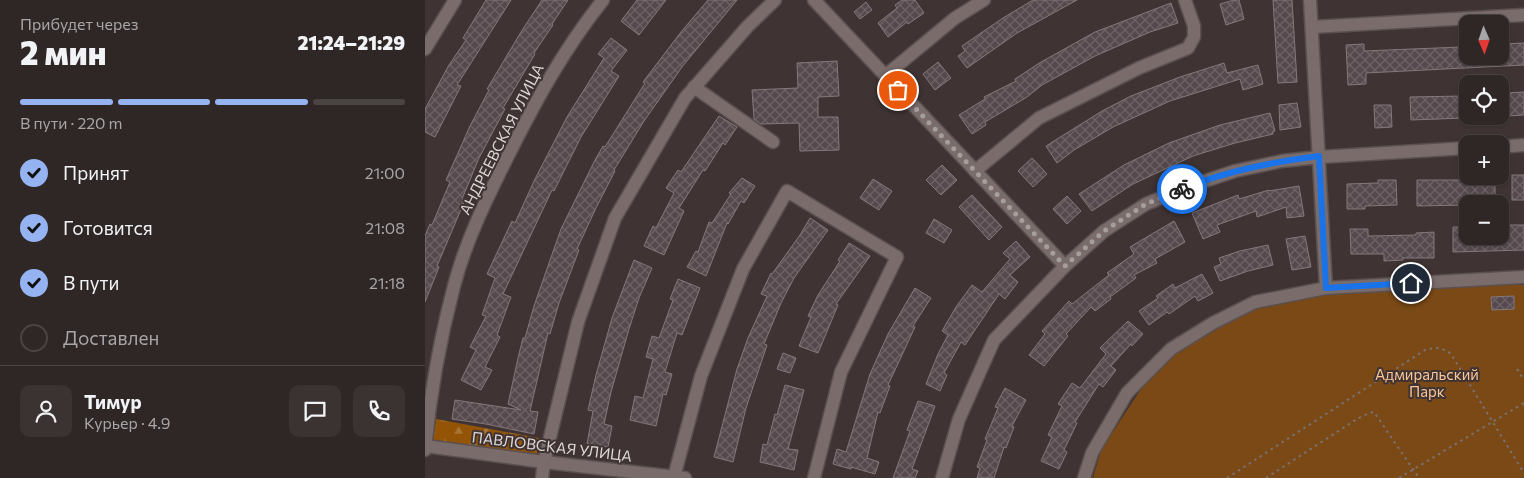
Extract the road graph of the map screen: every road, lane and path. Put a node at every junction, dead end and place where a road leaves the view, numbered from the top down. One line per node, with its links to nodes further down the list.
1 (455, 0): 10 (street)
2 (603, 0): 26 (street, АНДРЕЕВСКАЯ УЛИЦА)
3 (775, 0): 12 (street)
4 (814, 0): 11 (street)
5 (985, 0): 11 (street)
6 (1185, 0): 18 (street)
7 (1310, 0): 9 (street)
8 (1524, 15): 9 (street)
9 (1312, 27): 17 (street)
10 (425, 48)
11 (885, 76): 18 (street)
12 (694, 87): 13 (street); 28 (street)
13 (773, 142)
14 (1524, 145): 15 (street)
15 (1509, 146)
16 (1459, 148): 17 (street)
17 (1319, 156): 19 (street); 21 (street)
18 (975, 171): 19 (street)
19 (1065, 266): 34 (street)
20 (1524, 277): 21 (street)
21 (1326, 288): 35 (street)
22 (1517, 369): 23 (path)
23 (1524, 380)
24 (1524, 404): 25 (path)
25 (1493, 422): 29 (path); 30 (path); 36 (path)
26 (425, 446): 27 (street, АНДРЕЕВСКАЯ УЛИЦА); 28 (street, ПАВЛОВСКАЯ УЛИЦА)
27 (425, 450)
28 (543, 462): 31 (street, ПАВЛОВСКАЯ УЛИЦА); 32 (street)
29 (1414, 469): 37 (path); 38 (path); 39 (path)
30 (1524, 473)
31 (680, 477): 33 (street, ПАВЛОВСКАЯ УЛИЦА)
32 (542, 478)
33 (814, 478)
34 (942, 478)
35 (1084, 478)
36 (1227, 478)
37 (1266, 478)
38 (1399, 478)
39 (1419, 478)

